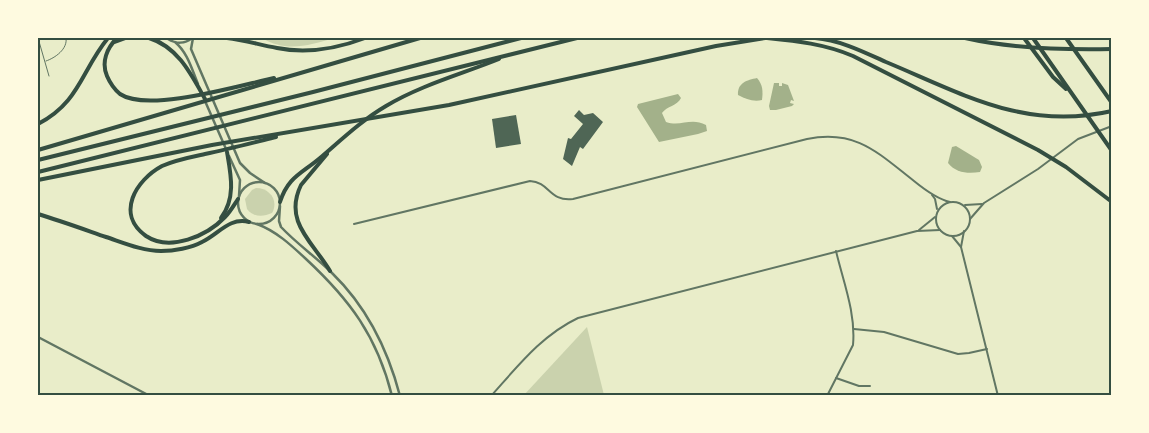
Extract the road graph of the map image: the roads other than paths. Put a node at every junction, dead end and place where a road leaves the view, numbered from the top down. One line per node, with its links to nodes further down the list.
1 (38, 38): 24 (lane)
2 (66, 38): 24 (lane)
3 (108, 38): 31 (highway)
4 (117, 38): 21 (highway)
5 (125, 38): 21 (highway)
6 (149, 38): 28 (highway)
7 (167, 38): 20 (street)
8 (192, 38): 20 (street); 41 (street)
9 (227, 38): 10 (highway)
10 (365, 38)
11 (420, 38): 25 (highway)
12 (521, 38): 38 (highway)
13 (577, 38): 23 (highway)
14 (766, 38): 33 (highway); 45 (highway)
15 (814, 38): 30 (highway)
16 (965, 38): 22 (highway)
17 (1024, 38): 27 (highway)
18 (1033, 38): 27 (highway)
19 (1066, 38): 29 (highway)
20 (175, 42): 28 (street)
21 (112, 43): 25 (highway)
22 (1112, 49)
23 (513, 54): 34 (highway); 39 (highway)
24 (45, 62): 26 (lane)
25 (298, 73): 35 (highway)
26 (49, 76)
27 (1070, 93): 36 (highway)
28 (205, 99): 37 (street)
29 (1112, 102)
30 (1112, 111)
31 (38, 124)
32 (1112, 126): 46 (street)
33 (294, 132): 40 (highway); 55 (highway)
34 (332, 148): 47 (highway); 62 (highway)
35 (38, 150)
36 (1111, 150)
37 (227, 152): 43 (street); 55 (highway)
38 (38, 160)
39 (38, 172)
40 (38, 180)
41 (265, 183): 43 (street); 47 (street)
42 (931, 194): 44 (street); 50 (street); 54 (street)
43 (239, 197): 52 (street); 55 (highway)
44 (950, 202): 48 (street); 50 (street)
45 (1112, 202)
46 (984, 203): 48 (street); 51 (street)
47 (280, 204): 53 (street); 62 (street)
48 (962, 205): 51 (street)
49 (38, 214): 52 (highway)
50 (936, 215): 56 (street); 57 (street)
51 (970, 219): 58 (street)
52 (249, 222): 53 (street)
53 (257, 224): 69 (street)
54 (354, 224)
55 (215, 226)
56 (940, 230): 57 (street); 59 (street)
57 (917, 231): 61 (street)
58 (964, 231): 59 (street); 60 (street)
59 (951, 236): 60 (street)
60 (961, 247): 65 (street)
61 (836, 251): 63 (street); 71 (street)
62 (330, 271): 70 (street)
63 (854, 329): 65 (street); 66 (street)
64 (38, 337): 68 (street)
65 (987, 349): 73 (street)
66 (836, 378): 67 (street); 72 (street)
67 (870, 386)
68 (150, 396)
69 (392, 396)
70 (400, 396)
71 (491, 396)
72 (827, 396)
73 (998, 396)

